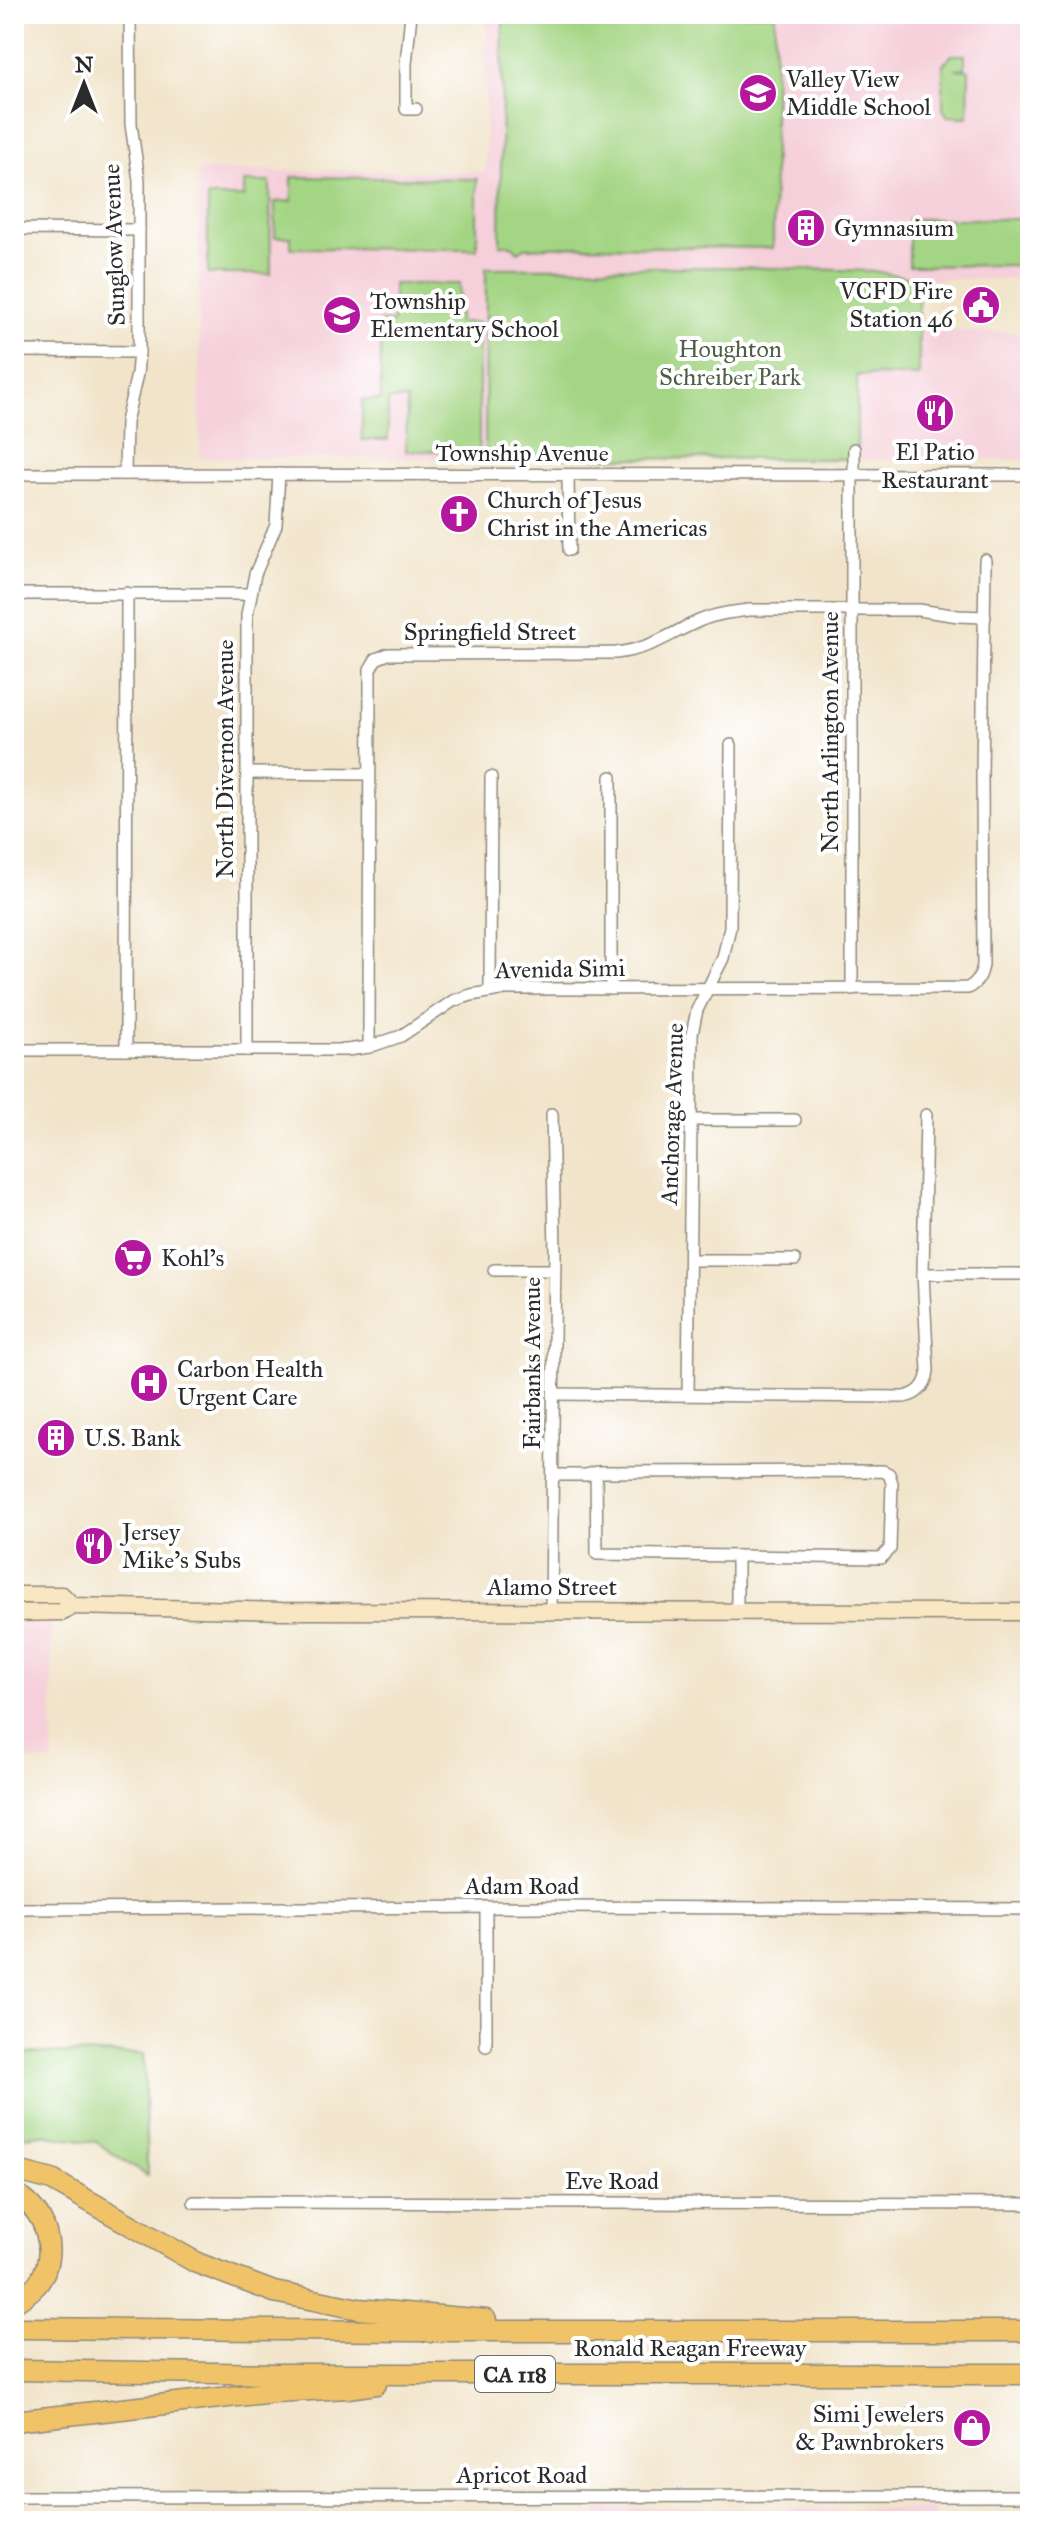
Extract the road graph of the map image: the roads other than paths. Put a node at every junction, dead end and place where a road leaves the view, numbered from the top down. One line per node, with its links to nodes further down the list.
1 (130, 14): 5 (street, Sunglow Avenue)
2 (411, 14): 3 (street)
3 (416, 109)
4 (14, 229): 5 (street)
5 (139, 230): 7 (street, Sunglow Avenue)
6 (19, 351): 7 (street)
7 (139, 352): 10 (street, Sunglow Avenue)
8 (854, 449): 13 (street, North Arlington Avenue)
9 (14, 474): 10 (street, Township Avenue)
10 (125, 474): 11 (street, Township Avenue)
11 (279, 474): 12 (street, Township Avenue); 18 (street, North Divernon Avenue)
12 (568, 475): 13 (street, Township Avenue); 15 (street)
13 (853, 475): 14 (street, Township Avenue); 20 (street, North Arlington Avenue)
14 (1030, 475)
15 (569, 550)
16 (985, 560): 21 (street)
17 (127, 593): 18 (street); 19 (street); 33 (street)
18 (250, 594): 23 (street, North Divernon Avenue)
19 (14, 599)
20 (852, 610): 21 (street, Springfield Street); 24 (street, Springfield Street); 29 (street, North Arlington Avenue)
21 (985, 617): 29 (street, Avenida Simi)
22 (731, 745): 28 (street, Anchorage Avenue)
23 (247, 773): 24 (street); 34 (street, North Divernon Avenue)
24 (369, 774): 31 (street, Springfield Street)
25 (491, 777): 30 (street)
26 (611, 777): 27 (street)
27 (611, 989): 28 (street, Avenida Simi); 30 (street, Avenida Simi)
28 (706, 989): 29 (street, Avenida Simi); 37 (street, Anchorage Avenue)
29 (852, 989)
30 (490, 990): 31 (street, Avenida Simi)
31 (369, 1047): 34 (street, Avenida Simi)
32 (14, 1050): 33 (street, Avenida Simi)
33 (126, 1050): 34 (street, Avenida Simi)
34 (247, 1050)
35 (552, 1114): 42 (street, Fairbanks Avenue)
36 (926, 1115): 43 (street)
37 (690, 1120): 38 (street); 39 (street, Anchorage Avenue)
38 (795, 1120)
39 (690, 1260): 40 (street); 46 (street, Anchorage Avenue)
40 (795, 1260)
41 (494, 1270): 42 (street)
42 (554, 1270): 45 (street, Fairbanks Avenue)
43 (923, 1274): 44 (street); 46 (street)
44 (1030, 1274)
45 (553, 1394): 46 (street); 48 (street, Fairbanks Avenue)
46 (688, 1395)
47 (596, 1472): 48 (street); 49 (street); 49 (street)
48 (554, 1475): 52 (street, Fairbanks Avenue)
49 (737, 1556): 53 (street)
50 (14, 1595): 51 (main road, Alamo Street)
51 (73, 1606): 52 (main road, Alamo Street); 55 (main road, Alamo Street)
52 (551, 1611): 53 (main road, Alamo Street)
53 (737, 1611): 54 (main road, Alamo Street)
54 (1030, 1612)
55 (14, 1613)
56 (486, 1908): 57 (street, Adam Road); 58 (street, Adam Road); 59 (street)
57 (14, 1909)
58 (1030, 1909)
59 (486, 2046)
60 (14, 2170): 66 (highway)
61 (14, 2194): 64 (highway)
62 (194, 2202): 63 (street, Eve Road)
63 (1030, 2204)
64 (14, 2303)
65 (14, 2328): 66 (highway, Ronald Reagan Freeway / CA 118)
66 (561, 2331): 67 (highway, Ronald Reagan Freeway / CA 118)
67 (1024, 2331)
68 (14, 2370): 69 (highway, Ronald Reagan Freeway / CA 118)
69 (450, 2374): 70 (highway, Ronald Reagan Freeway / CA 118); 71 (highway)
70 (1023, 2374)
71 (14, 2421)
72 (1030, 2496): 73 (street, Apricot Road)
73 (14, 2497)

